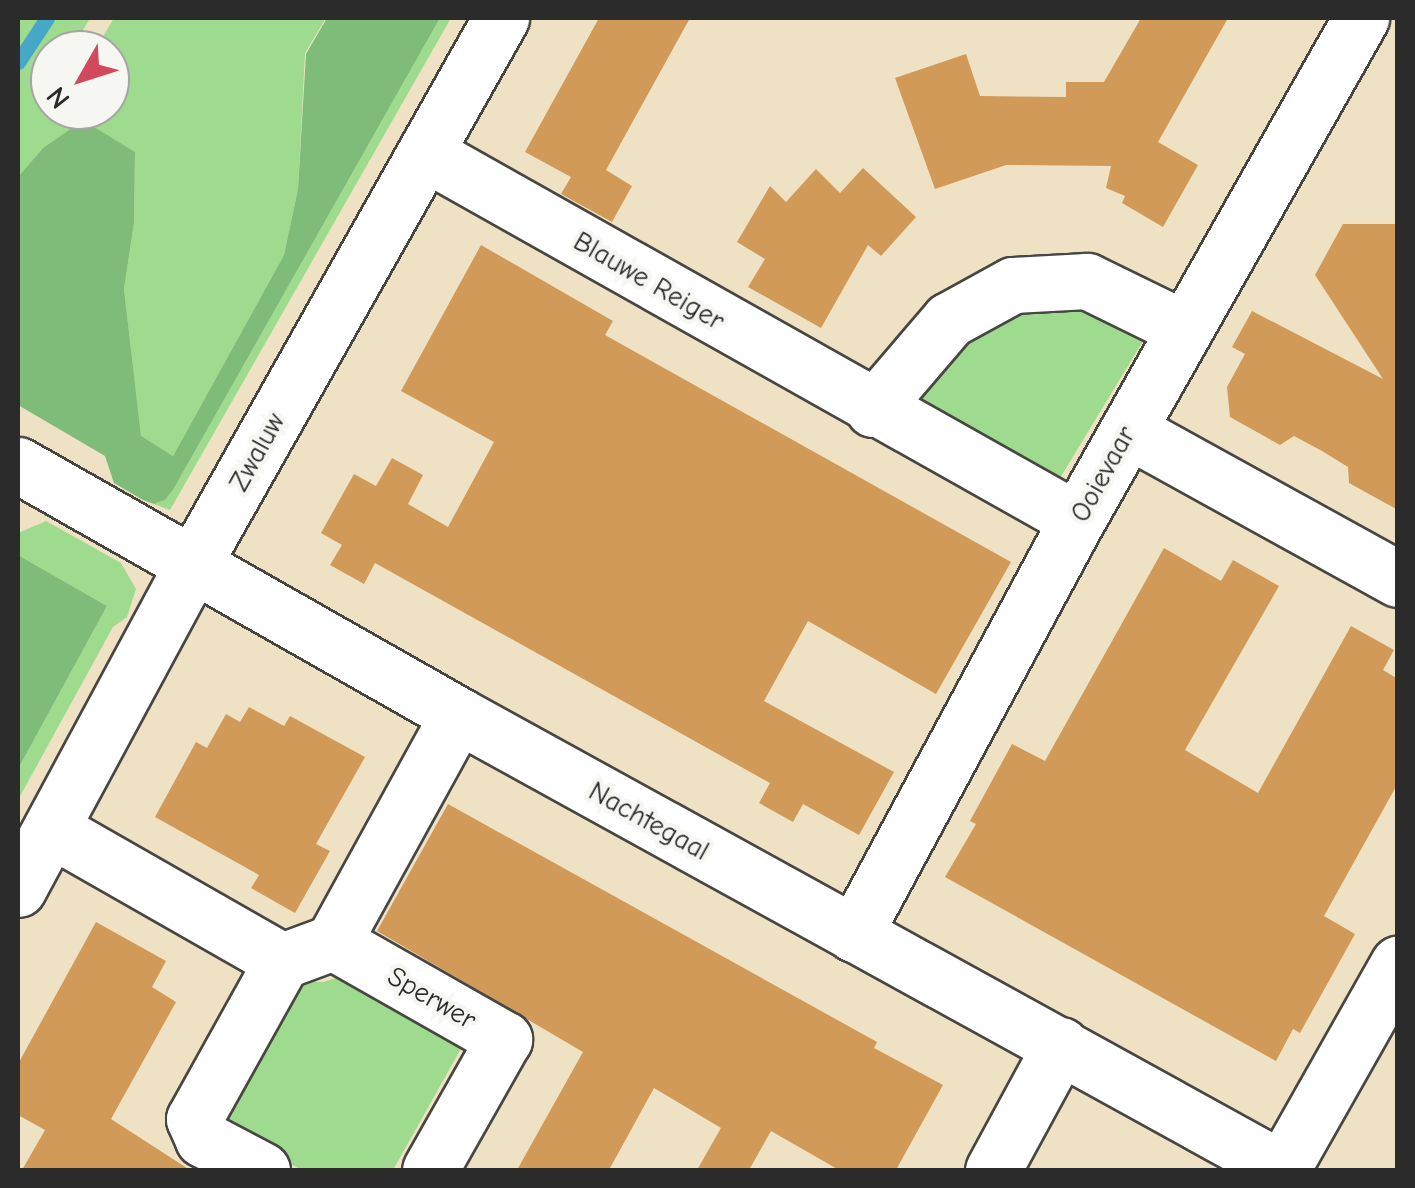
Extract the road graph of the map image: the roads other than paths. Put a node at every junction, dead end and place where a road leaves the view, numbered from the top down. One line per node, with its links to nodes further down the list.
1 (501, 18): 3 (street, Zwaluw)
2 (1361, 18): 4 (street, Ooievaar)
3 (424, 152): 5 (street, Blauwe Reiger); 9 (street, Zwaluw)
4 (1185, 328): 5 (street); 6 (street, Ooievaar)
5 (873, 409): 8 (street, Blauwe Reiger)
6 (1128, 430): 8 (street, Ooievaar); 10 (street)
7 (18, 466): 9 (street, Nachtegaal)
8 (1077, 520): 14 (street, Ooievaar)
9 (193, 564): 11 (street, Nachtegaal); 12 (street, Zwaluw)
10 (1398, 578)
11 (458, 715): 14 (street, Nachtegaal); 15 (street)
12 (51, 828): 13 (street, Zwaluw); 16 (street)
13 (18, 889)
14 (854, 934): 18 (street, Nachtegaal)
15 (333, 942): 16 (street); 20 (street, Sperwer)
16 (282, 961): 19 (street)
17 (1398, 964): 22 (street)
18 (1061, 1044): 21 (street); 22 (street, Nachtegaal)
19 (262, 1170)
20 (430, 1170)
21 (993, 1170)
22 (1283, 1170)

